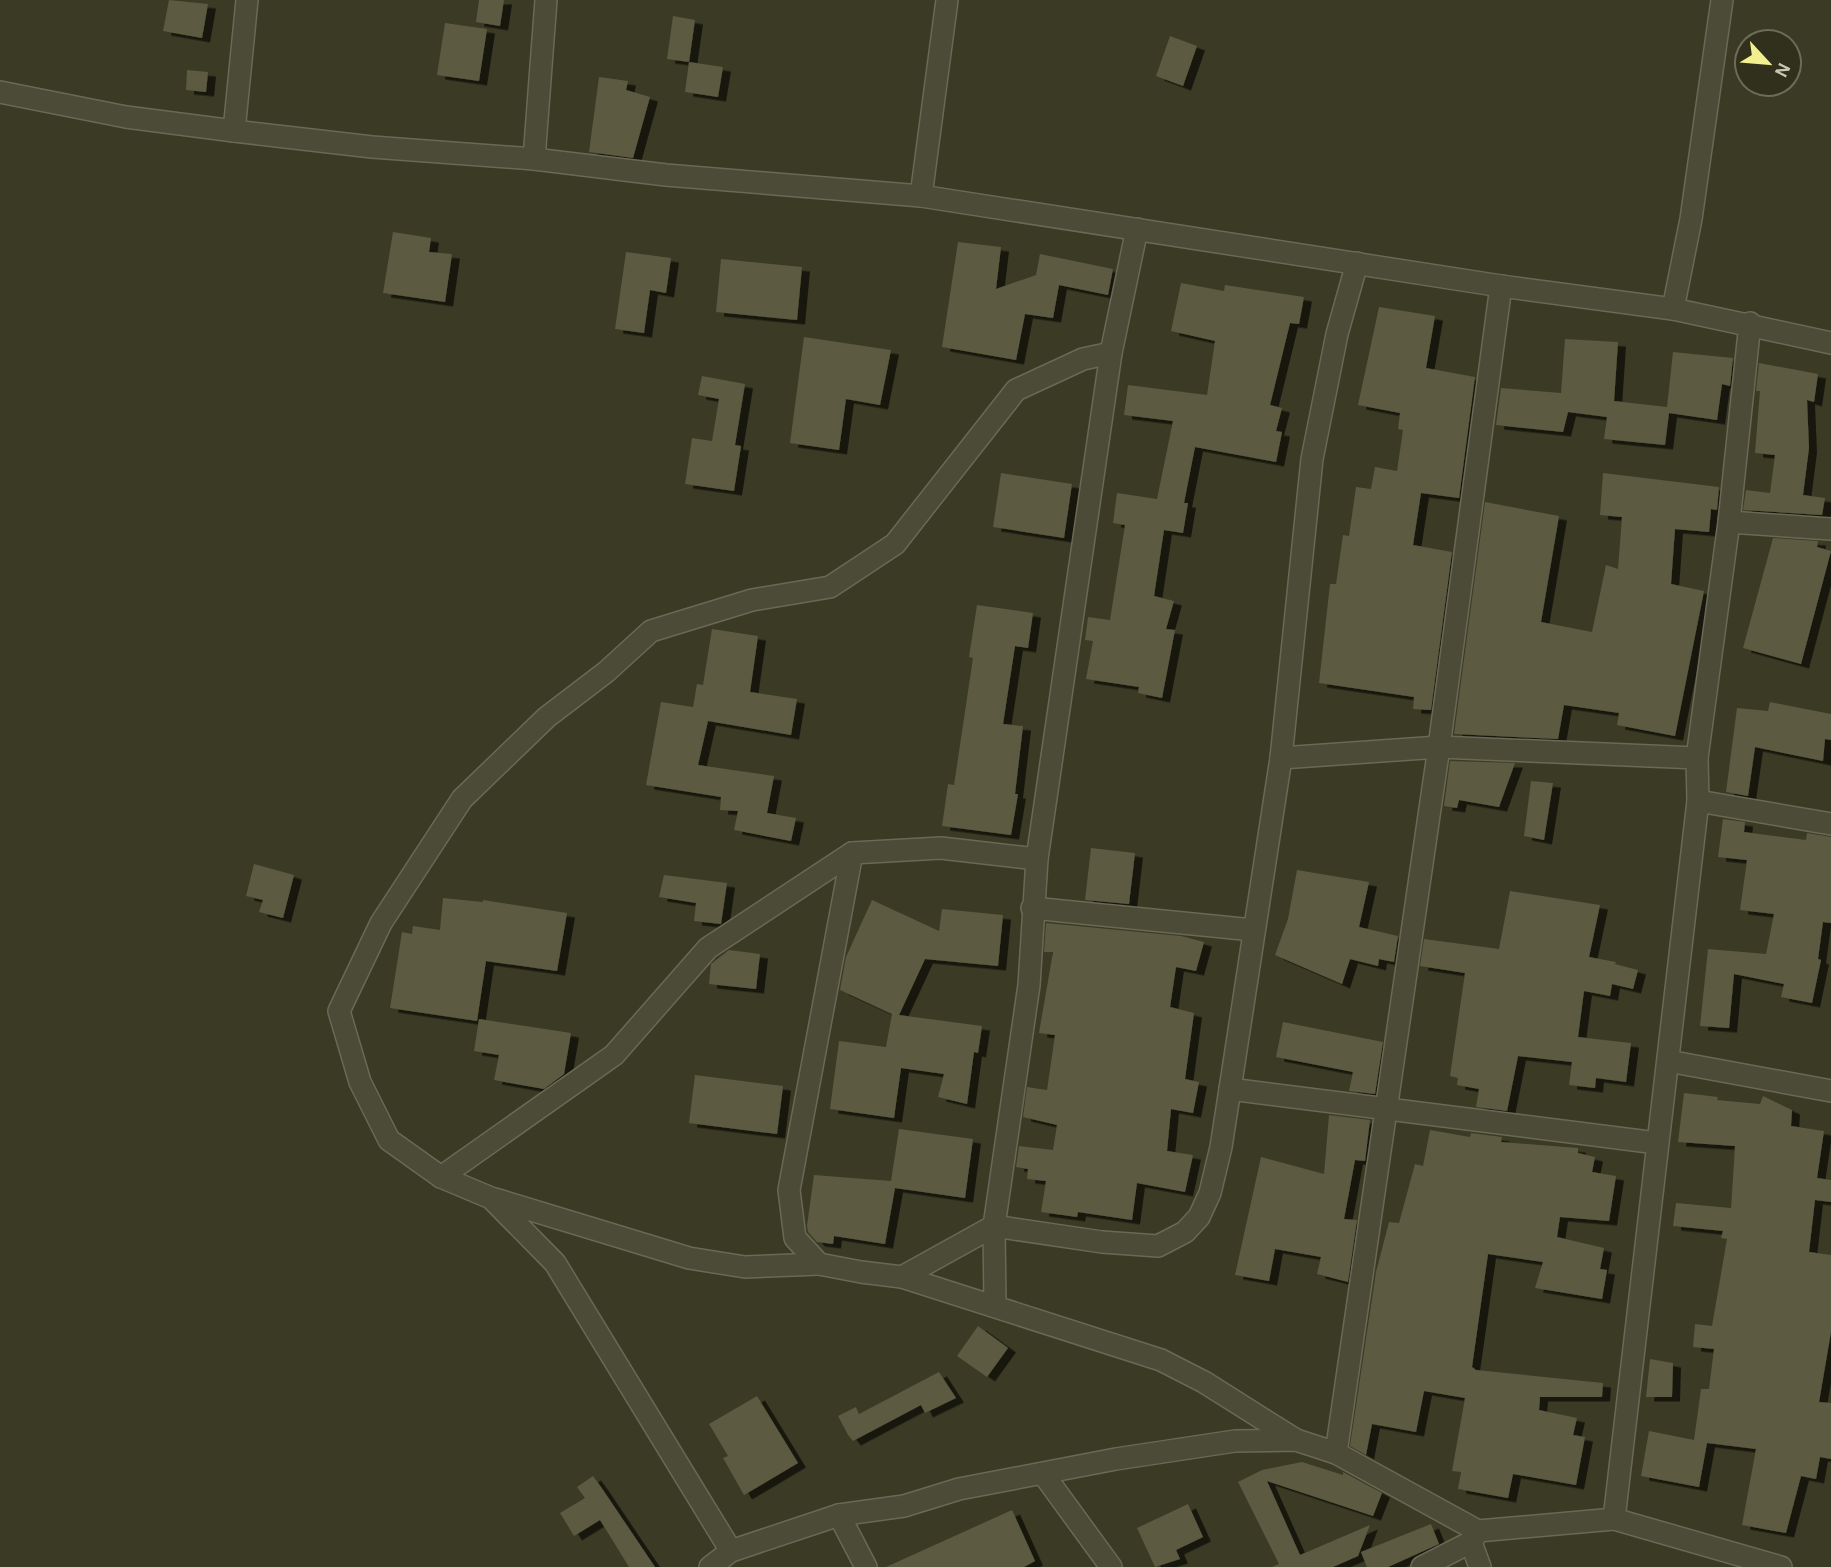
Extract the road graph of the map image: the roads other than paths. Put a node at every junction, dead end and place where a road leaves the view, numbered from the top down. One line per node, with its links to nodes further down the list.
1 (247, 0): 6 (street)
2 (546, 0): 7 (street)
3 (947, 0): 8 (street)
4 (1722, 0): 12 (street)
5 (0, 92): 6 (street)
6 (234, 131): 7 (street)
7 (534, 159): 8 (street)
8 (921, 196): 9 (street)
9 (1137, 229): 10 (street); 15 (street)
10 (1357, 263): 11 (street); 19 (street)
11 (1501, 286): 12 (street); 18 (street)
12 (1673, 309): 13 (street)
13 (1750, 323): 14 (street); 16 (street)
14 (1831, 343)
15 (1111, 353): 24 (street); 32 (street)
16 (1729, 522): 17 (street); 20 (street)
17 (1831, 529)
18 (1439, 747): 19 (street); 20 (street); 30 (street)
19 (1280, 758): 26 (street)
20 (1697, 758): 21 (street)
21 (1698, 801): 22 (street); 27 (street)
22 (1831, 824)
23 (852, 853): 24 (street); 32 (street); 35 (street)
24 (1037, 859): 25 (street)
25 (1032, 908): 26 (street); 34 (street)
26 (1253, 930): 28 (street)
27 (1668, 1061): 29 (street); 31 (street)
28 (1230, 1089): 30 (street); 34 (street)
29 (1831, 1091)
30 (1385, 1108): 31 (street); 39 (street)
31 (1657, 1143): 42 (street)
32 (441, 1177): 33 (street)
33 (491, 1198): 35 (street); 44 (street)
34 (994, 1226): 36 (street); 37 (street)
35 (819, 1264): 36 (street)
36 (902, 1277): 37 (street)
37 (995, 1305): 38 (street)
38 (1296, 1440): 39 (street); 40 (street)
39 (1336, 1453): 43 (street)
40 (1044, 1475): 41 (street); 47 (street)
41 (839, 1515): 44 (street); 46 (street)
42 (1614, 1519): 43 (street); 50 (street)
43 (1474, 1537): 48 (street); 49 (street)
44 (731, 1551): 45 (street)
45 (710, 1567)
46 (866, 1567)
47 (1111, 1567)
48 (1422, 1567)
49 (1480, 1567)
50 (1781, 1567)

